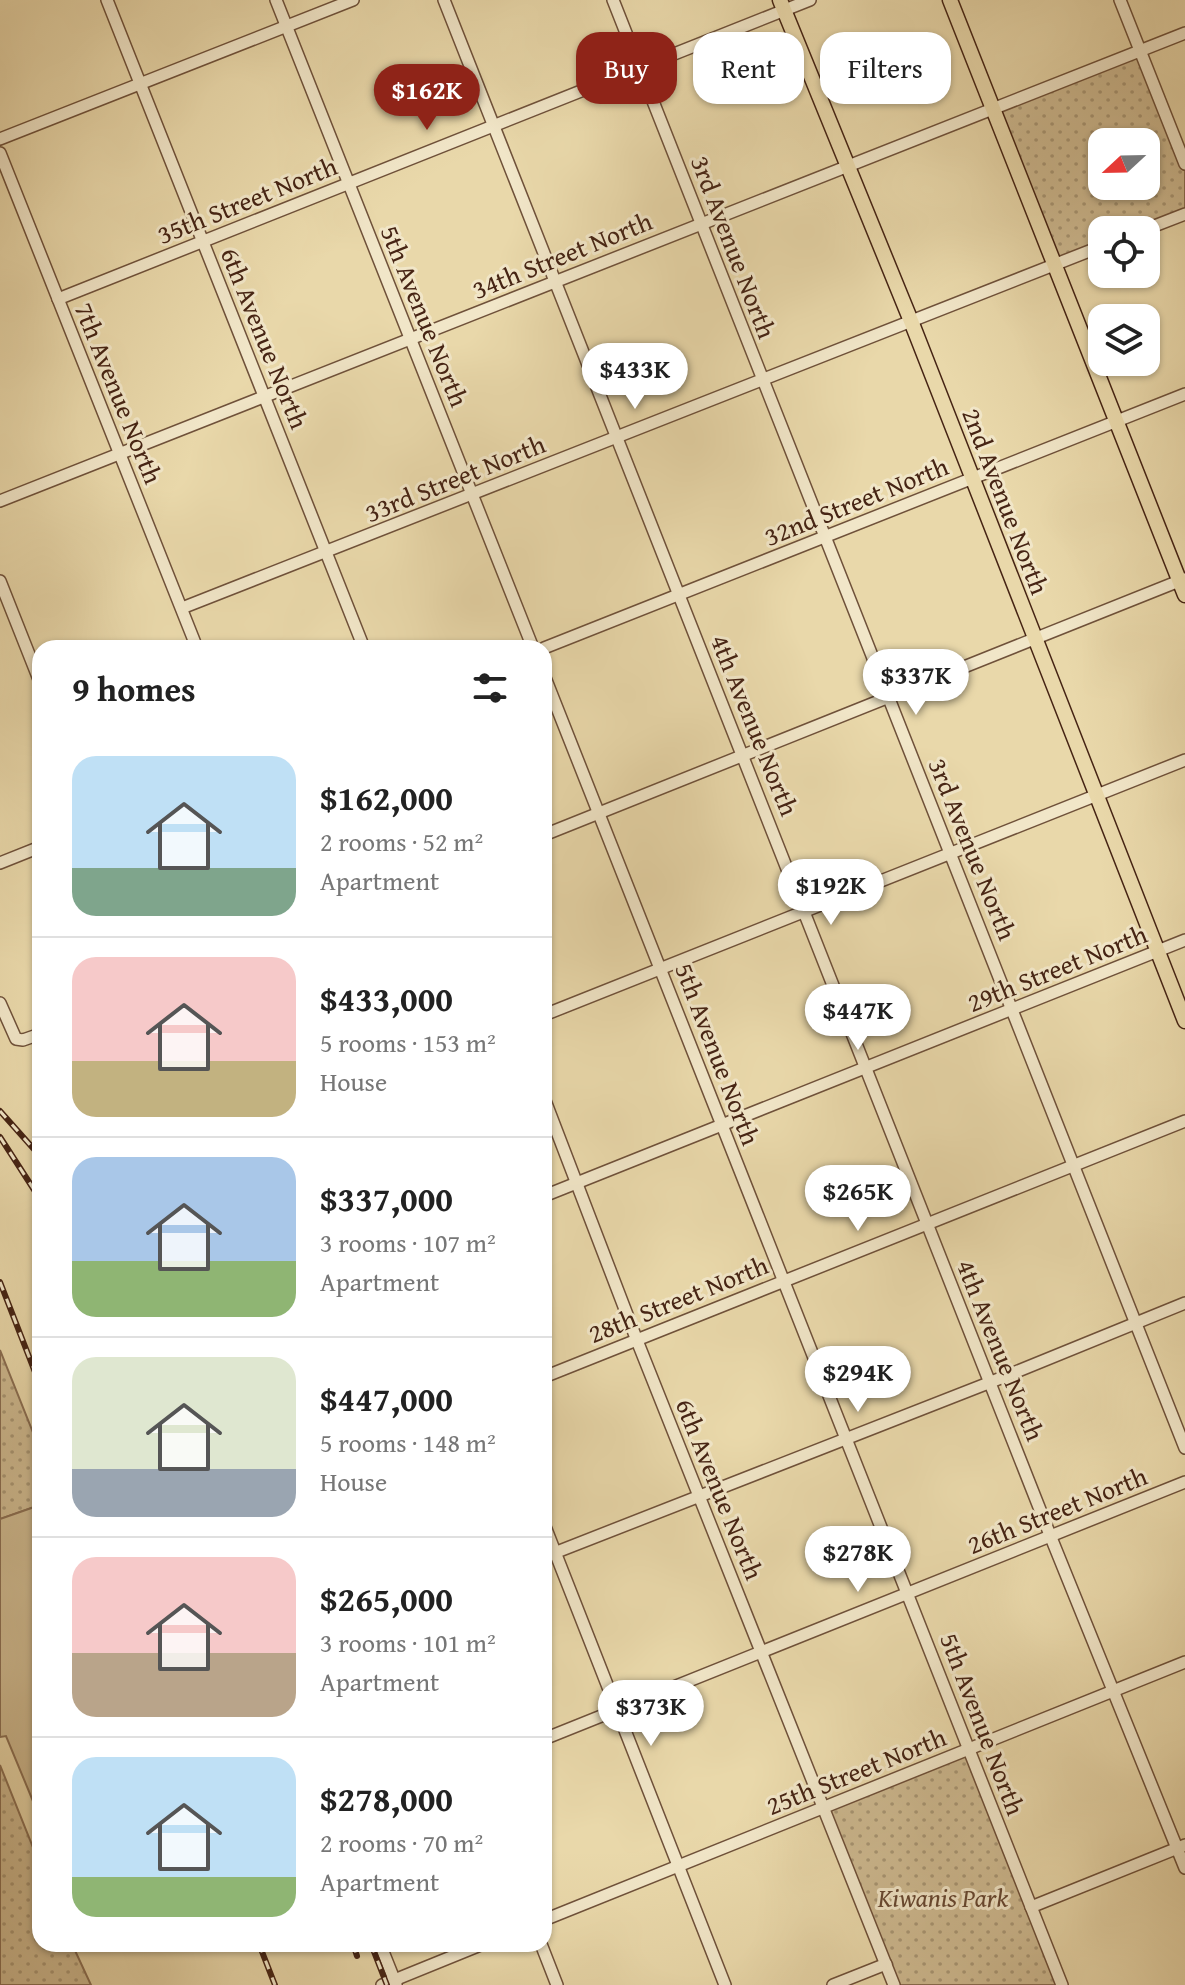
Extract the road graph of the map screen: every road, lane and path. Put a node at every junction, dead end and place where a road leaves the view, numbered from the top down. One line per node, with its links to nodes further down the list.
1 (107, 0): 15 (street, 6th Avenue North)
2 (276, 0): 10 (street, 5th Avenue North)
3 (353, 0): 10 (street)
4 (444, 0): 19 (street, 4th Avenue North)
5 (613, 0): 11 (street, 3rd Avenue North)
6 (810, 0): 9 (street, 35th Street North)
7 (950, 0): 18 (main road)
8 (1120, 0): 13 (street)
9 (782, 5): 14 (street, 35th Street North); 23 (main road, 2nd Avenue North)
10 (286, 26): 15 (street); 24 (street, 5th Avenue North)
11 (626, 32)
12 (1185, 33): 13 (street, 34th Street North)
13 (1140, 50): 18 (street, 34th Street North); 22 (street)
14 (677, 51)
15 (141, 83): 20 (street); 28 (street, 6th Avenue North)
16 (576, 92): 19 (street, 35th Street North)
17 (655, 104): 26 (street, 3rd Avenue North)
18 (994, 108): 23 (street, 34th Street North); 30 (main road)
19 (494, 124): 24 (street, 35th Street North); 31 (street, 4th Avenue North)
20 (0, 139)
21 (0, 153): 32 (street, 7th Avenue North)
22 (1185, 164)
23 (847, 167): 26 (street, 34th Street North); 33 (main road, 2nd Avenue North)
24 (349, 183): 28 (street, 35th Street North); 34 (street, 5th Avenue North)
25 (1185, 214): 27 (street)
26 (702, 224): 31 (street, 34th Street North); 35 (street, 3rd Avenue North)
27 (1160, 224)
28 (203, 240): 32 (street, 35th Street North); 37 (street, 6th Avenue North)
29 (1088, 252): 30 (street, 33rd Street North)
30 (1054, 265): 33 (street, 33rd Street North); 38 (main road)
31 (556, 281): 34 (street, 34th Street North); 39 (street, 4th Avenue North)
32 (58, 299): 40 (street, 7th Avenue North)
33 (911, 321): 35 (street, 33rd Street North); 41 (main road, 2nd Avenue North)
34 (411, 340): 37 (street, 34th Street North); 42 (street, 5th Avenue North)
35 (762, 380): 39 (street, 33rd Street North); 44 (street, 3rd Avenue North)
36 (1185, 394): 38 (street, 32nd Street North)
37 (265, 397): 40 (street, 34th Street North); 45 (street, 6th Avenue North)
38 (1116, 421): 41 (street, 32nd Street North); 47 (main road)
39 (617, 437): 42 (street, 33rd Street North); 48 (street, 4th Avenue North)
40 (119, 455): 43 (street, 34th Street North); 49 (street, 7th Avenue North)
41 (971, 479): 44 (street, 32nd Street North); 50 (main road, 2nd Avenue North)
42 (472, 494): 45 (street, 33rd Street North); 53 (street, 5th Avenue North)
43 (0, 501)
44 (825, 537): 48 (street, 32nd Street North); 57 (street, 3rd Avenue North)
45 (326, 553): 49 (street, 33rd Street North); 52 (street, 6th Avenue North)
46 (0, 581): 55 (street)
47 (1183, 585): 50 (street)
48 (679, 595): 54 (street, 32nd Street North); 58 (street, 4th Avenue North)
49 (182, 608): 51 (street, 7th Avenue North)
50 (1035, 639): 57 (street); 60 (main road, 2nd Avenue North)
51 (194, 640)
52 (361, 640)
53 (530, 640)
54 (552, 645)
55 (32, 662)
56 (552, 695): 61 (street, 5th Avenue North)
57 (888, 696): 58 (street); 64 (street, 3rd Avenue North)
58 (742, 756): 61 (street); 66 (street, 4th Avenue North)
59 (1185, 760): 60 (street)
60 (1097, 795): 64 (street); 68 (main road, 2nd Avenue North)
61 (599, 813): 62 (street); 69 (street, 5th Avenue North)
62 (552, 832)
63 (32, 850): 65 (street)
64 (951, 853): 66 (street); 71 (street, 3rd Avenue North)
65 (0, 863)
66 (806, 912): 69 (street); 75 (street, 4th Avenue North)
67 (1185, 940): 68 (street, 29th Street North)
68 (1158, 951): 71 (street, 29th Street North); 73 (main road, 2nd Avenue North)
69 (660, 969): 72 (street); 78 (street, 5th Avenue North)
70 (0, 1003): 74 (street)
71 (1013, 1009): 75 (street, 29th Street North); 79 (street, 3rd Avenue North)
72 (552, 1012)
73 (1185, 1021)
74 (32, 1037)
75 (866, 1068): 78 (street, 29th Street North); 82 (street, 4th Avenue North)
76 (552, 1118): 80 (street, 6th Avenue North)
77 (1185, 1121): 79 (street, 28th Street North)
78 (722, 1126): 80 (street, 29th Street North); 83 (street, 5th Avenue North)
79 (1073, 1165): 82 (street, 28th Street North); 85 (street, 3rd Avenue North)
80 (577, 1182): 81 (street, 29th Street North); 86 (street, 6th Avenue North)
81 (552, 1193)
82 (928, 1225): 83 (street, 28th Street North); 88 (street, 4th Avenue North)
83 (784, 1280): 86 (street, 28th Street North); 89 (street, 5th Avenue North)
84 (1185, 1303): 85 (street)
85 (1137, 1322): 88 (street); 90 (street, 3rd Avenue North)
86 (636, 1338): 87 (street, 28th Street North); 92 (street, 6th Avenue North)
87 (552, 1374)
88 (991, 1382): 89 (street); 93 (street, 4th Avenue North)
89 (845, 1438): 92 (street); 96 (street, 5th Avenue North)
90 (1185, 1448)
91 (1185, 1482): 93 (street, 26th Street North)
92 (699, 1496): 94 (street); 97 (street, 6th Avenue North)
93 (1050, 1535): 96 (street, 26th Street North); 99 (street, 4th Avenue North)
94 (552, 1554)
95 (552, 1560): 100 (street)
96 (908, 1593): 97 (street, 26th Street North); 102 (street, 5th Avenue North)
97 (762, 1653): 100 (street, 26th Street North); 103 (street, 6th Avenue North)
98 (1185, 1662): 99 (street, 25th Street North)
99 (1115, 1690): 102 (street, 25th Street North); 104 (street, 4th Avenue North)
100 (617, 1711): 101 (street, 26th Street North); 105 (street)
101 (552, 1736)
102 (969, 1749): 103 (street, 25th Street North); 107 (street, 5th Avenue North)
103 (823, 1808): 105 (street, 25th Street North); 112 (street, 6th Avenue North)
104 (1181, 1847): 106 (street, 4th Avenue North); 107 (street)
105 (679, 1866): 108 (street, 25th Street North); 116 (street)
106 (1185, 1868)
107 (1031, 1907): 119 (street, 5th Avenue North)
108 (552, 1917)
109 (383, 1952): 113 (street)
110 (464, 1952): 113 (street)
111 (544, 1952): 115 (street)
112 (886, 1964): 117 (street); 118 (street, 6th Avenue North)
113 (395, 1982): 114 (street)
114 (382, 1985)
115 (557, 1985)
116 (725, 1985)
117 (833, 1985)
118 (894, 1985)
119 (1062, 1985)

